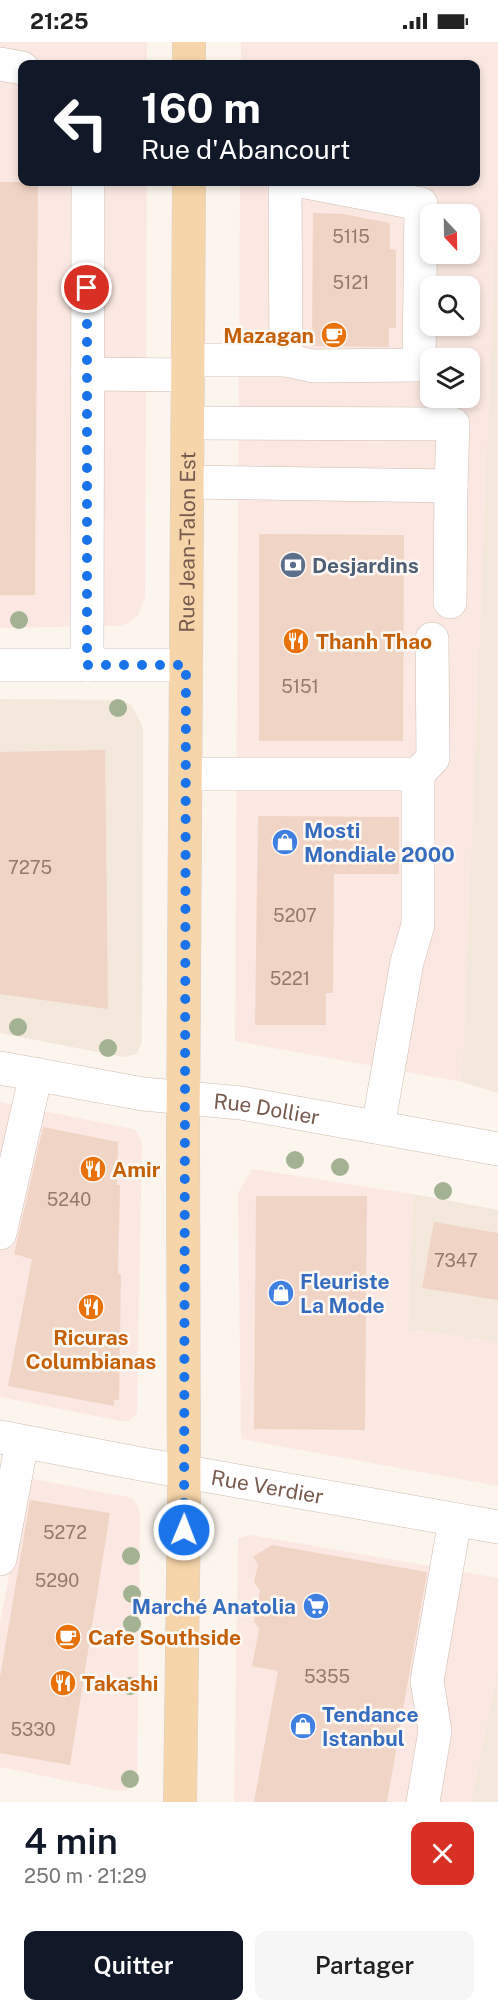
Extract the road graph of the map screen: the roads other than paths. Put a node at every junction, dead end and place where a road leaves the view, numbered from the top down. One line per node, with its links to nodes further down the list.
1 (189, 42): 2 (main road)
2 (189, 60)
3 (0, 64): 4 (street)
4 (18, 67)
5 (88, 186): 11 (street)
6 (189, 186): 10 (main road, Rue Jean-Talon Est)
7 (285, 186): 9 (street)
8 (327, 186): 9 (street)
9 (286, 360): 10 (street)
10 (188, 367): 11 (street); 12 (main road, Rue Jean-Talon Est)
11 (87, 374): 18 (street)
12 (187, 423): 13 (main road, Rue Jean-Talon Est); 14 (street)
13 (187, 482): 14 (street); 19 (main road, Rue Jean-Talon Est)
14 (451, 486): 15 (street)
15 (450, 602)
16 (432, 639): 21 (street)
17 (0, 665): 18 (street)
18 (87, 665): 19 (street)
19 (186, 665): 20 (main road, Rue Jean-Talon Est)
20 (185, 774): 21 (street); 24 (main road, Rue Jean-Talon Est)
21 (418, 774): 25 (street)
22 (0, 1068): 23 (street, Rue Dollier)
23 (36, 1074): 24 (street, Rue Dollier); 27 (street)
24 (184, 1099): 25 (street, Rue Dollier); 29 (main road, Rue Jean-Talon Est)
25 (378, 1127): 26 (street, Rue Dollier)
26 (498, 1149)
27 (0, 1233)
28 (11, 1440): 29 (street, Rue Verdier); 32 (street)
29 (184, 1472): 30 (street, Rue Verdier); 33 (main road, Rue Jean-Talon Est)
30 (455, 1520): 31 (street, Rue Verdier); 34 (street)
31 (498, 1527)
32 (0, 1559)
33 (180, 1802)
34 (423, 1802)

